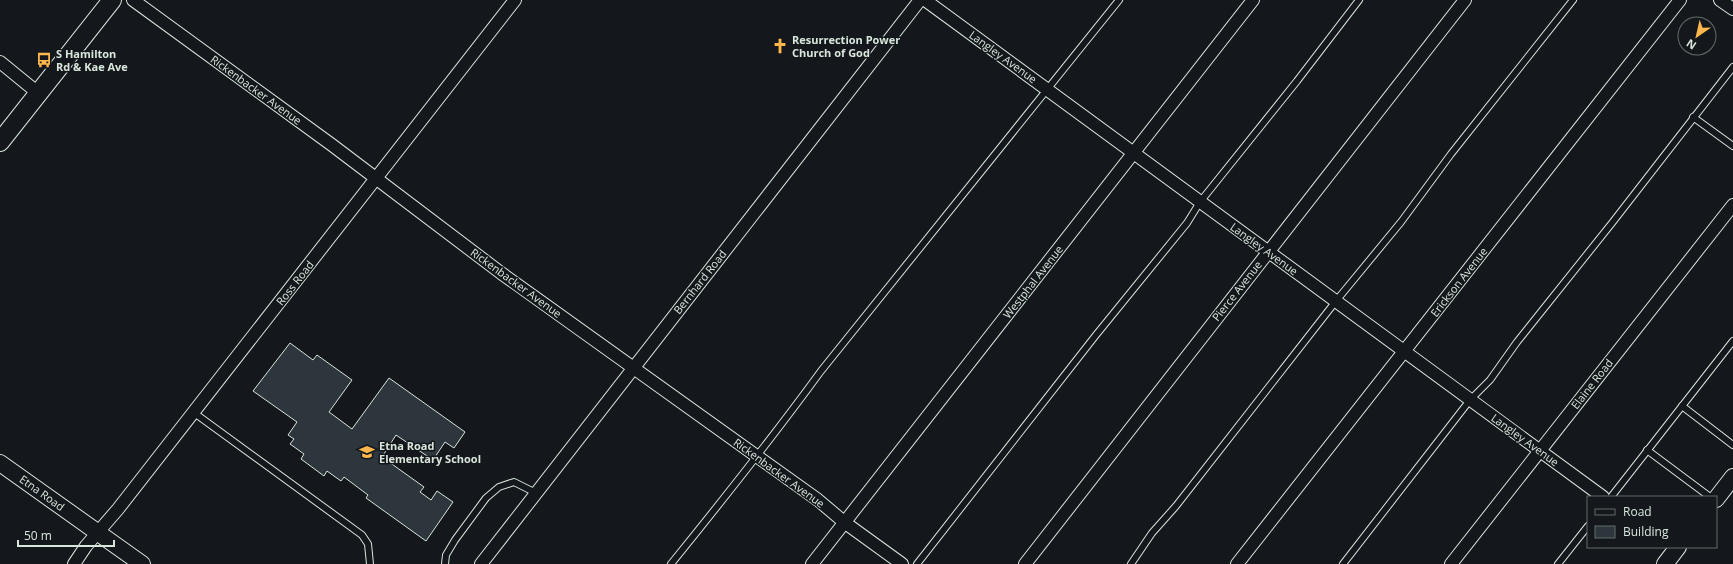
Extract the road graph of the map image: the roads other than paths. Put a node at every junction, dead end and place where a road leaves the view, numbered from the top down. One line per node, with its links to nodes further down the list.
1 (112, 0): 17 (main road)
2 (133, 0): 22 (street, Rickenbacker Avenue)
3 (515, 0): 22 (street, Ross Road)
4 (920, 0): 29 (street, Bernhard Road)
5 (925, 0): 16 (street, Langley Avenue)
6 (1119, 0): 16 (lane)
7 (1253, 0): 21 (street, Westphal Avenue)
8 (1359, 0): 23 (lane)
9 (1465, 0): 25 (street, Pierce Avenue)
10 (1573, 0): 26 (lane)
11 (1680, 0): 28 (street, Erickson Avenue)
12 (1720, 0): 13 (street)
13 (1733, 10)
14 (0, 62): 17 (street)
15 (1733, 67): 18 (lane)
16 (1047, 89): 21 (street, Langley Avenue); 36 (lane)
17 (38, 93): 19 (main road)
18 (1693, 117): 20 (lane); 30 (lane)
19 (0, 142)
20 (1733, 146)
21 (1133, 152): 23 (street, Langley Avenue); 44 (street, Westphal Avenue)
22 (375, 179): 29 (street, Rickenbacker Avenue); 32 (street, Ross Road)
23 (1200, 202): 25 (street, Langley Avenue); 56 (lane)
24 (1733, 205): 35 (street, Elaine Road)
25 (1268, 252): 26 (street, Langley Avenue); 57 (street, Pierce Avenue)
26 (1336, 301): 28 (street, Langley Avenue); 58 (lane)
27 (1733, 340): 31 (lane)
28 (1404, 352): 30 (street, Langley Avenue); 59 (street, Erickson Avenue)
29 (633, 367): 36 (street, Rickenbacker Avenue); 39 (street, Bernhard Road)
30 (1470, 400): 35 (street, Langley Avenue); 60 (lane)
31 (1682, 406): 33 (lane); 34 (lane)
32 (193, 412): 46 (street, Ross Road); 50 (lane)
33 (1733, 445)
34 (1647, 450): 41 (lane); 42 (lane)
35 (1540, 451): 40 (street, Langley Avenue); 61 (street, Elaine Road)
36 (757, 456): 44 (street, Rickenbacker Avenue); 53 (lane)
37 (0, 463): 46 (street, Etna Road)
38 (1733, 477): 43 (street)
39 (536, 493): 51 (lane); 52 (street, Bernhard Road)
40 (1602, 496)
41 (1612, 496)
42 (1709, 496)
43 (1717, 498)
44 (844, 522): 54 (street, Westphal Avenue); 55 (street, Rickenbacker Avenue)
45 (1587, 527): 62 (lane)
46 (98, 533): 48 (street, Ross Road); 49 (street, Etna Road)
47 (1675, 548): 63 (street)
48 (74, 564)
49 (142, 564)
50 (370, 564)
51 (445, 564)
52 (480, 564)
53 (671, 564)
54 (812, 564)
55 (902, 564)
56 (918, 564)
57 (1025, 564)
58 (1131, 564)
59 (1238, 564)
60 (1343, 564)
61 (1451, 564)
62 (1558, 564)
63 (1664, 564)

